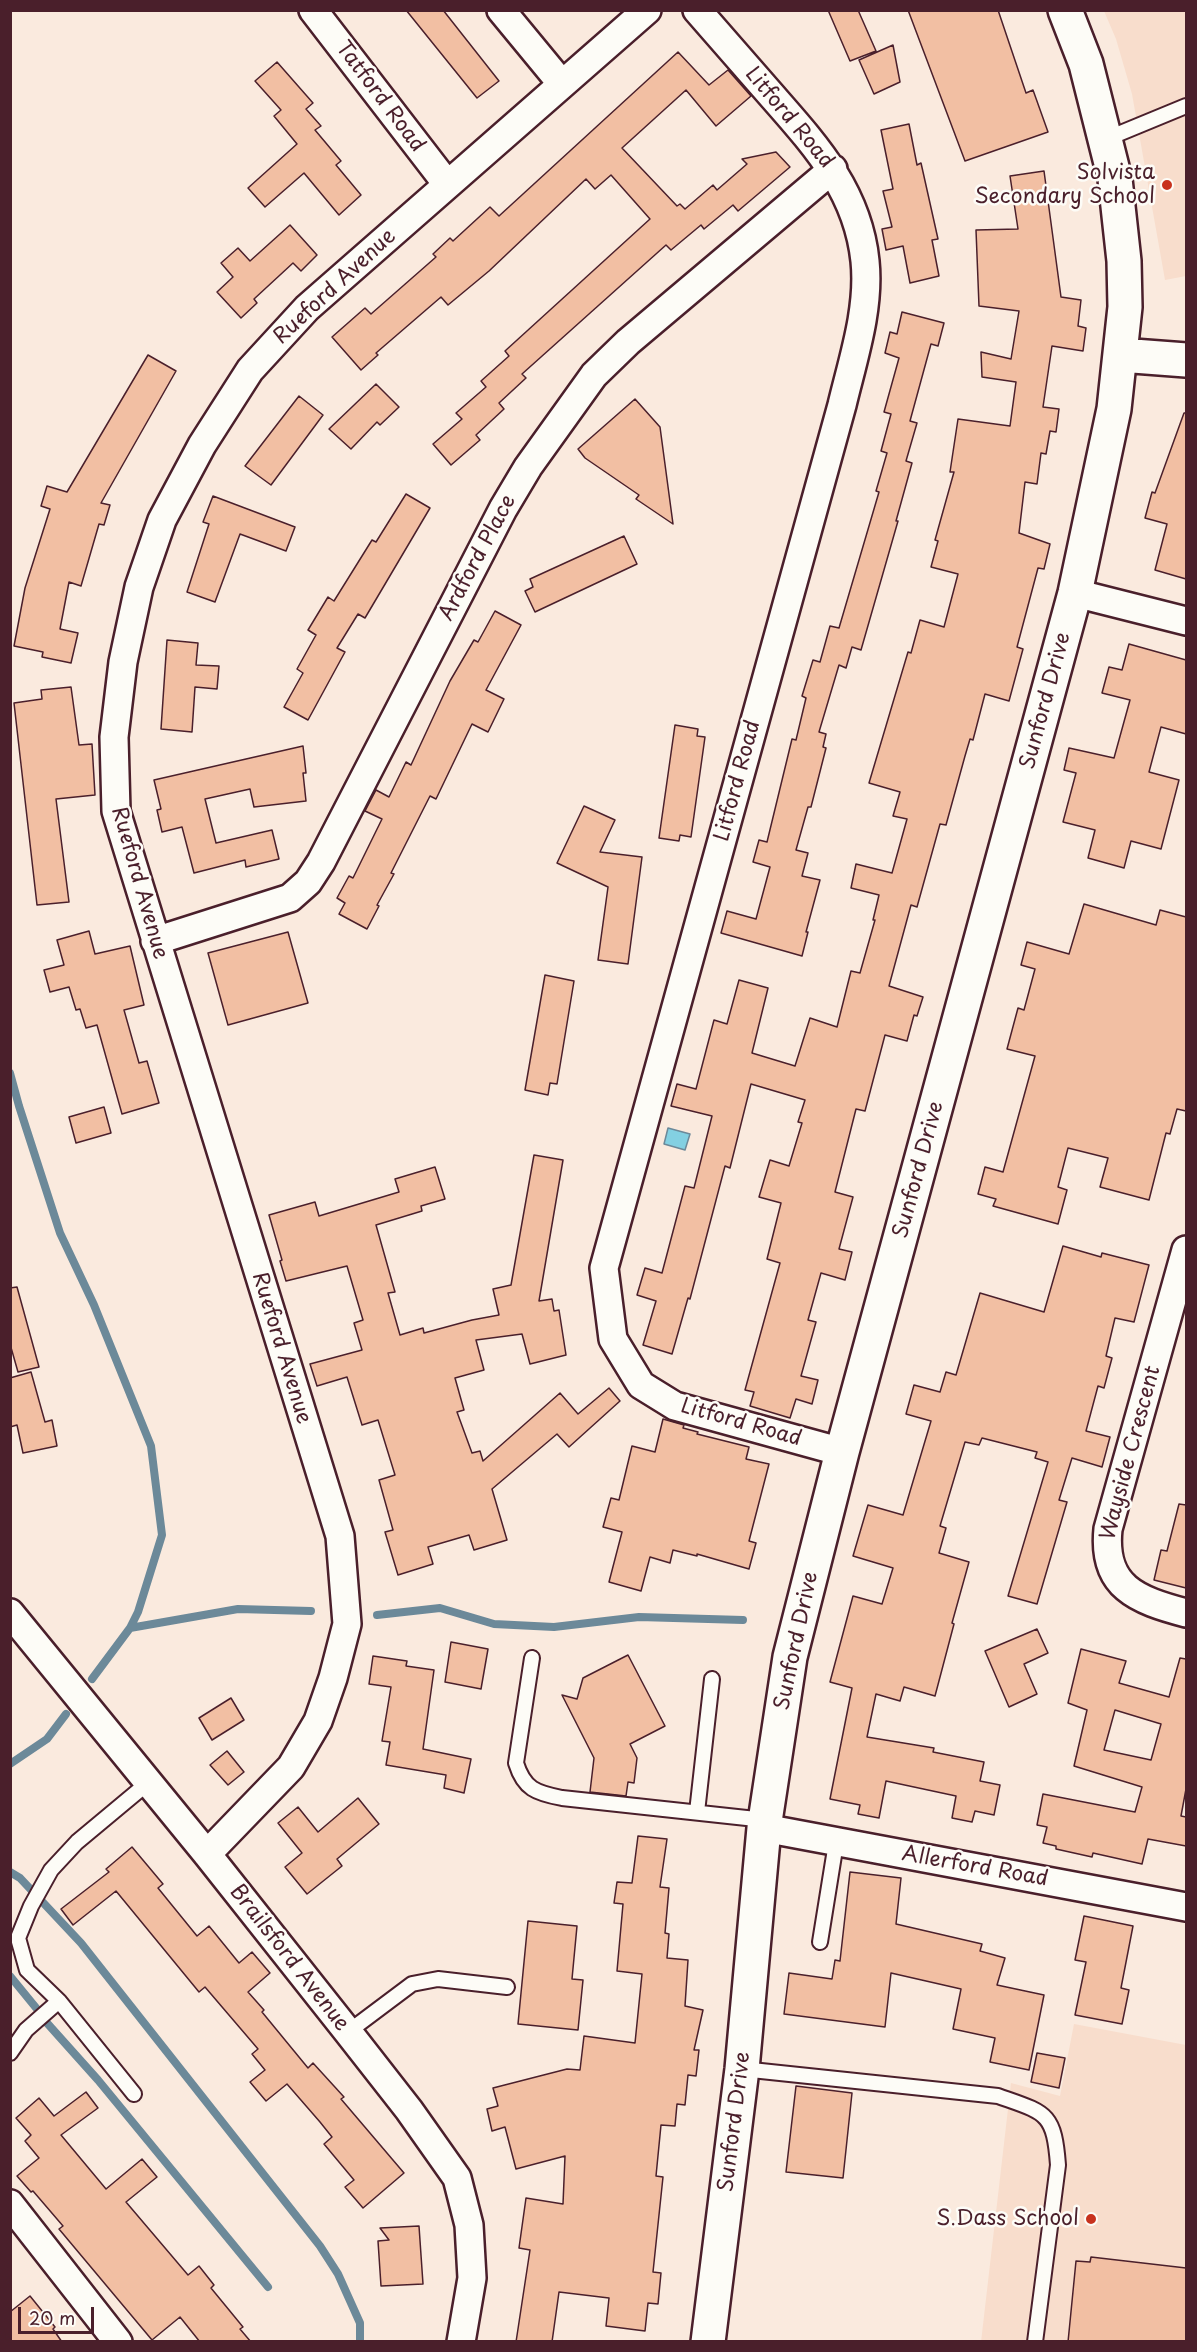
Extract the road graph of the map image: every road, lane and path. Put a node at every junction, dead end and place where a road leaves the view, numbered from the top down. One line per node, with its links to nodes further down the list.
1 (313, 10): 10 (street, Tatford Road)
2 (501, 10): 6 (street)
3 (647, 10): 6 (street, Rueford Avenue)
4 (697, 10): 9 (street, Litford Road)
5 (1065, 10): 8 (street, Sunford Drive)
6 (562, 84): 10 (street, Rueford Avenue)
7 (1186, 106): 8 (lane)
8 (1106, 139): 11 (street, Sunford Drive)
9 (833, 169): 15 (street, Ardford Place); 17 (street, Litford Road)
10 (447, 184): 15 (street, Rueford Avenue)
11 (1120, 355): 12 (street); 13 (street, Sunford Drive)
12 (1186, 360)
13 (1075, 593): 14 (street); 17 (street, Sunford Drive)
14 (1186, 621)
15 (154, 941): 26 (street, Rueford Avenue)
16 (1186, 1250): 19 (street, Wayside Crescent)
17 (842, 1452): 24 (street, Sunford Drive)
18 (10, 1613): 22 (street, Brailsford Avenue)
19 (1186, 1613)
20 (532, 1658): 23 (lane)
21 (712, 1679): 23 (lane)
22 (149, 1782): 26 (street, Brailsford Avenue); 30 (lane)
23 (697, 1812): 24 (lane)
24 (765, 1824): 25 (street, Allerford Road); 33 (street, Sunford Drive)
25 (836, 1843): 27 (street, Allerford Road); 28 (lane)
26 (207, 1854): 31 (street, Brailsford Avenue)
27 (1186, 1907)
28 (820, 1942)
29 (507, 1987): 31 (lane)
30 (59, 2001): 32 (lane); 34 (lane)
31 (348, 2032): 37 (street, Brailsford Avenue)
32 (10, 2053)
33 (742, 2069): 38 (street, Sunford Drive); 39 (lane)
34 (134, 2094)
35 (10, 2204): 36 (street)
36 (118, 2342)
37 (461, 2342)
38 (708, 2342)
39 (1035, 2342)

